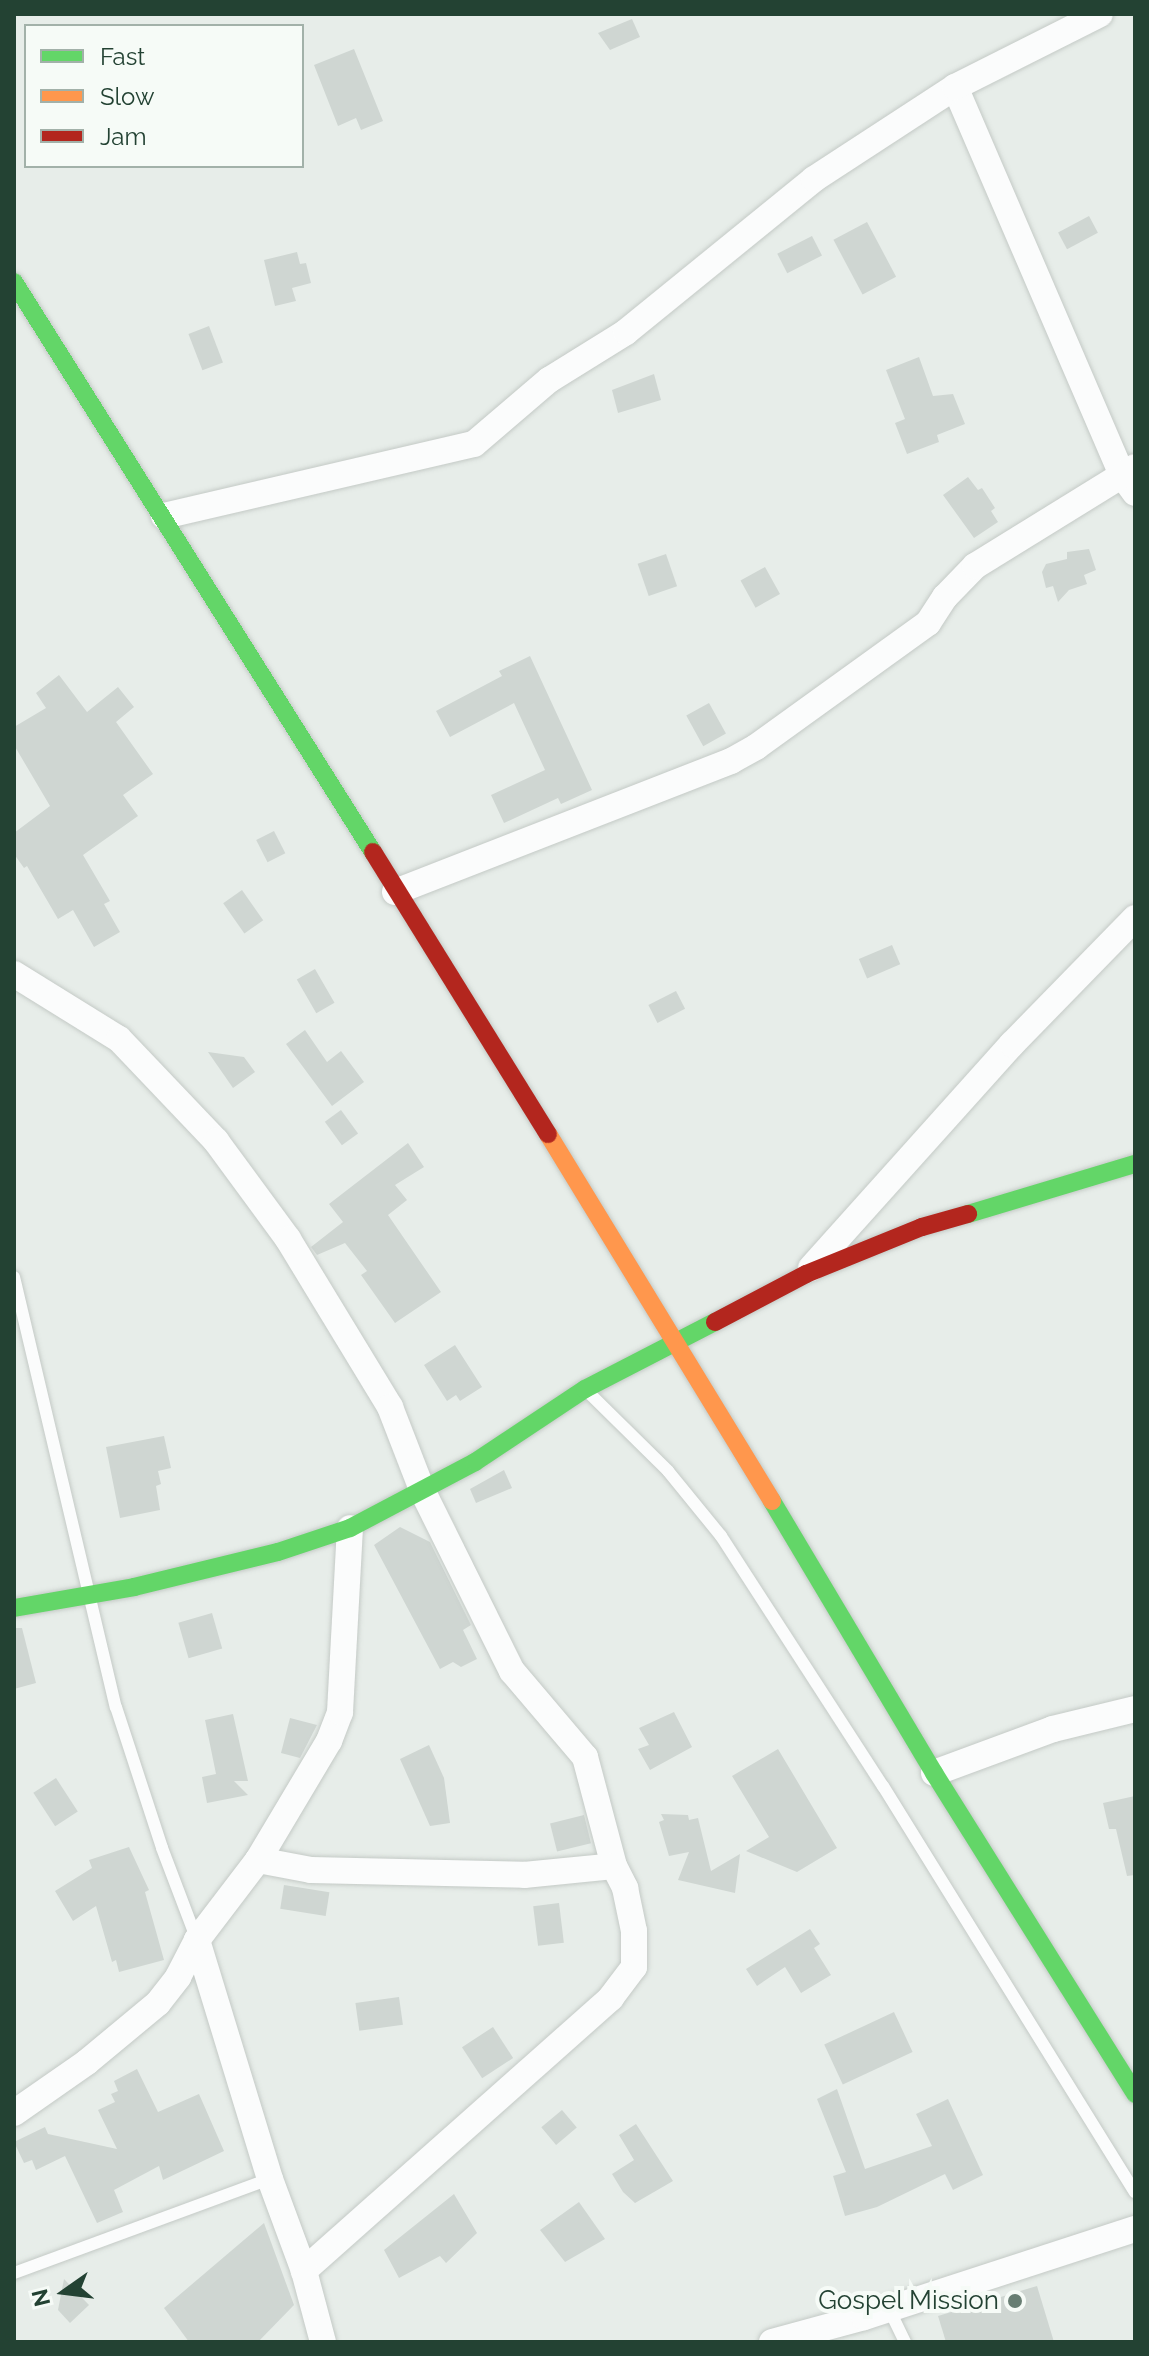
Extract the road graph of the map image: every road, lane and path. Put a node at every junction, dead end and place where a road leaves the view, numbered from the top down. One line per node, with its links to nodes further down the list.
1 (1100, 14): 2 (street)
2 (955, 87): 4 (street); 5 (street)
3 (16, 289): 5 (main road)
4 (1131, 478): 6 (street)
5 (164, 516): 6 (main road)
6 (395, 892): 12 (main road)
7 (1135, 918): 10 (street)
8 (14, 974): 14 (street)
9 (1135, 1164): 10 (main road)
10 (806, 1274): 12 (main road)
11 (14, 1277): 16 (lane)
12 (677, 1342): 13 (main road); 19 (main road)
13 (585, 1389): 14 (main road); 26 (lane)
14 (423, 1492): 15 (main road); 21 (street)
15 (350, 1528): 16 (main road); 20 (street)
16 (91, 1594): 17 (main road); 22 (lane)
17 (14, 1608)
18 (1135, 1709): 19 (street)
19 (934, 1773): 23 (main road)
20 (258, 1860): 21 (street); 22 (street)
21 (614, 1866): 28 (street)
22 (197, 1940): 24 (street); 25 (street)
23 (1135, 2094)
24 (14, 2113)
25 (270, 2179): 28 (street); 29 (lane)
26 (1135, 2192)
27 (1135, 2229): 30 (street)
28 (304, 2271): 31 (street)
29 (14, 2273)
30 (889, 2309): 32 (street); 33 (lane)
31 (323, 2342)
32 (772, 2342)
33 (905, 2342)

